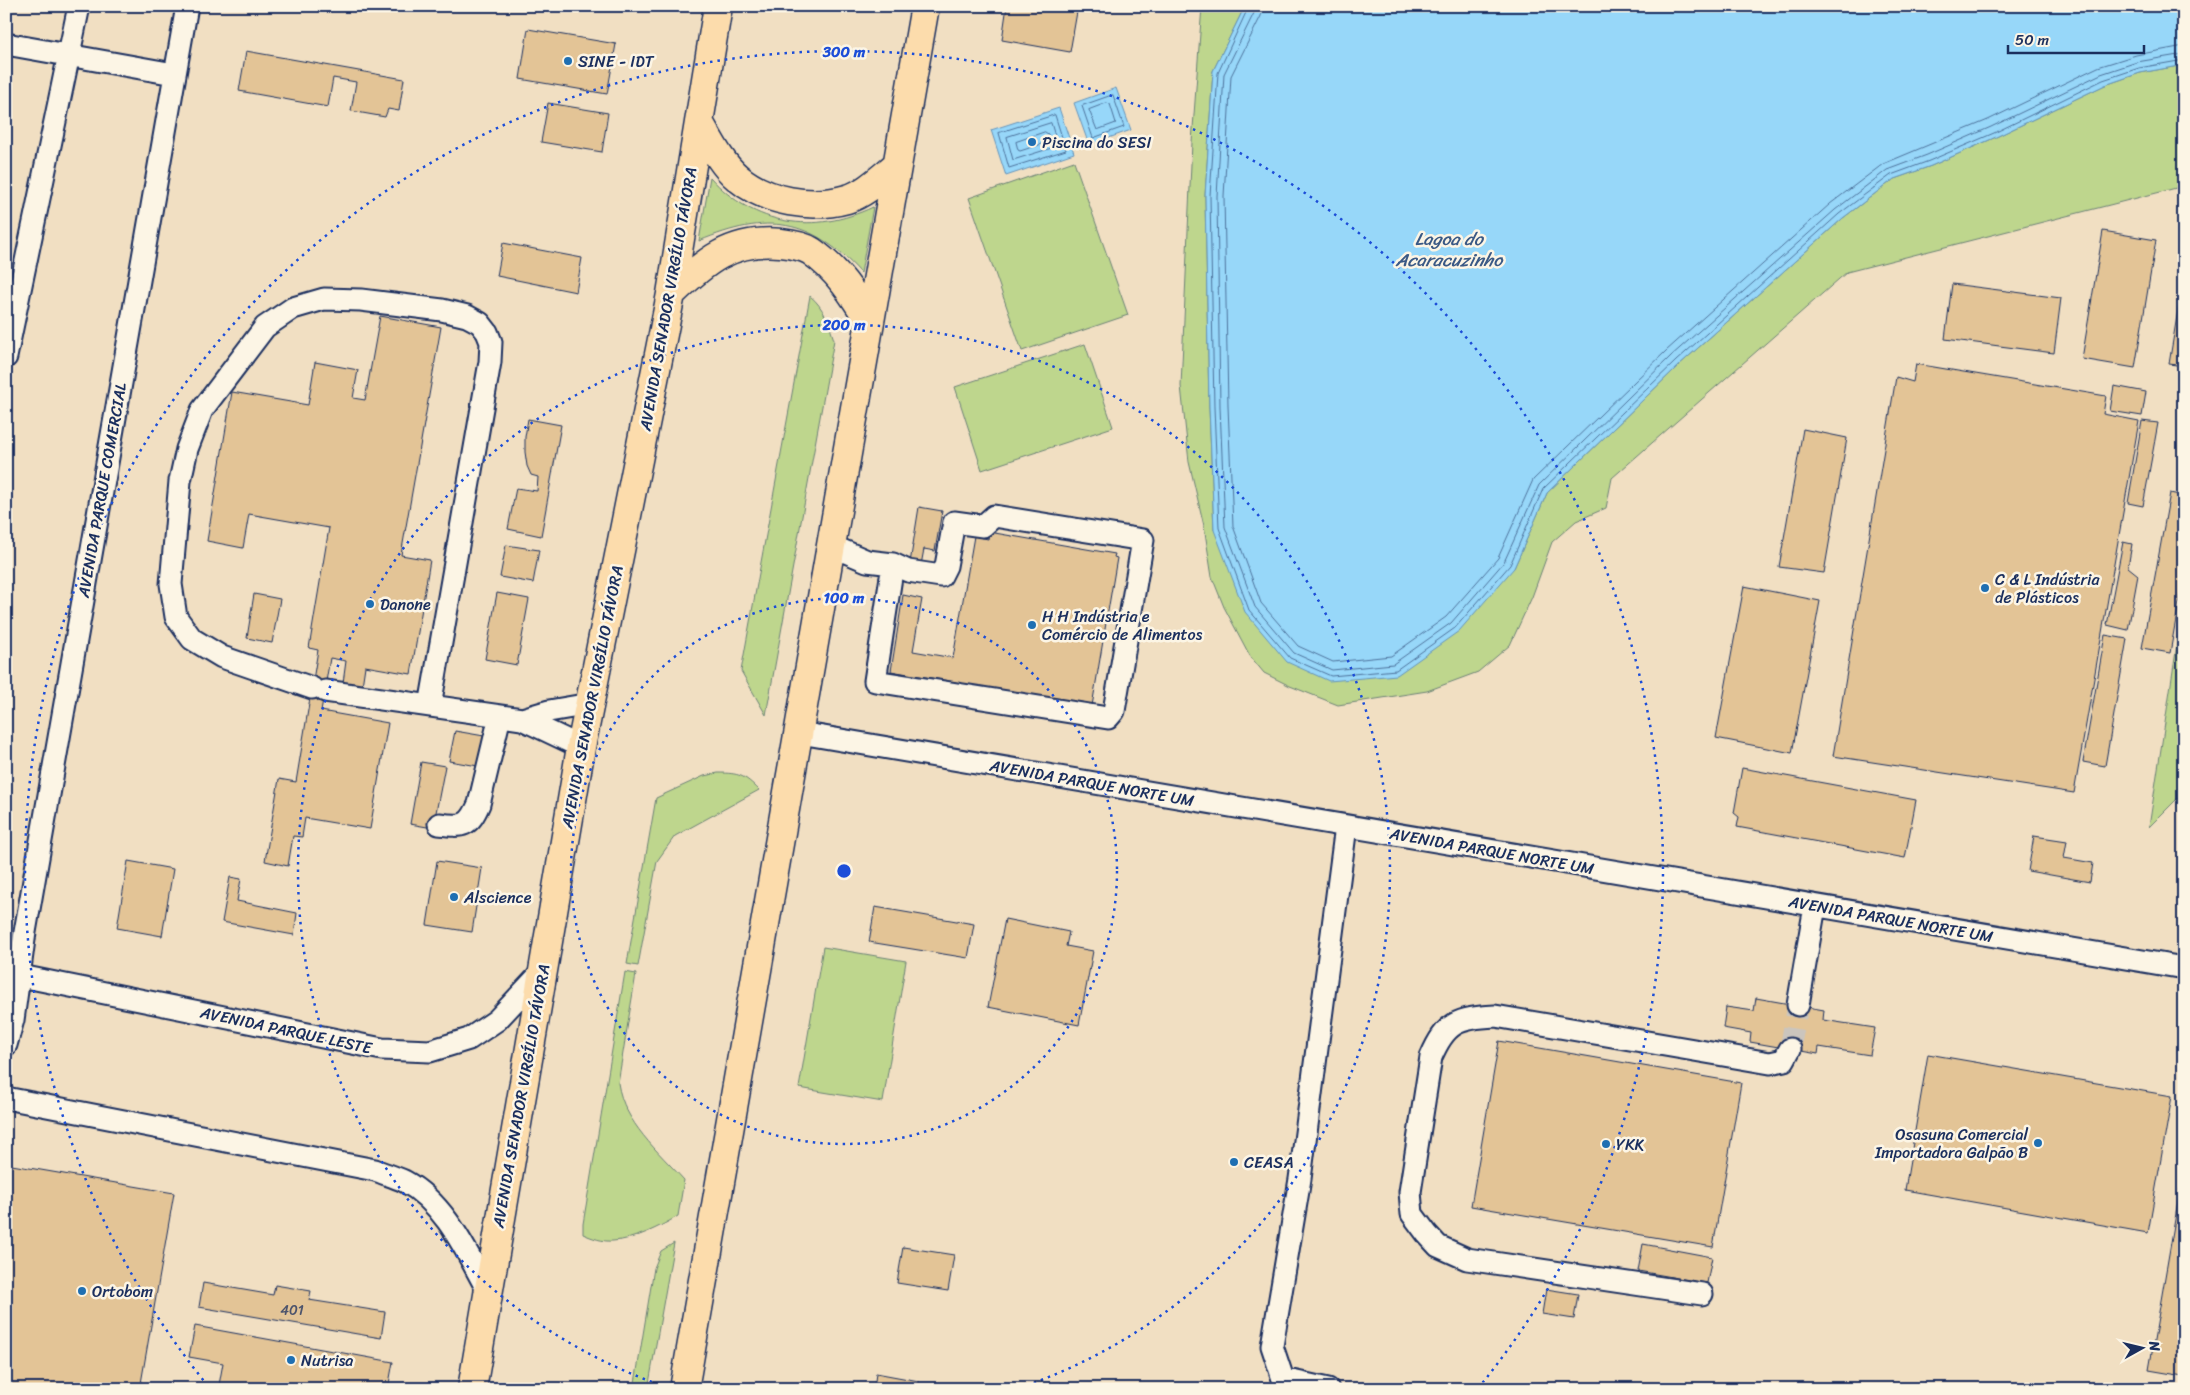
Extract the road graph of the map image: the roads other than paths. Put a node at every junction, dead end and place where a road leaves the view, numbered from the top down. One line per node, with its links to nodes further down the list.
1 (79, 6): 6 (street)
2 (187, 6): 7 (street, AVENIDA PARQUE COMERCIAL)
3 (718, 6): 8 (main road, AVENIDA SENADOR VIRGÍLIO TÁVORA)
4 (926, 6): 9 (main road)
5 (6, 44): 6 (street)
6 (69, 55): 7 (street); 12 (street)
7 (174, 74): 26 (street, AVENIDA PARQUE COMERCIAL)
8 (699, 122): 9 (main road); 10 (main road, AVENIDA SENADOR VIRGÍLIO TÁVORA)
9 (898, 165): 11 (main road)
10 (671, 294): 11 (main road); 15 (main road, AVENIDA SENADOR VIRGÍLIO TÁVORA)
11 (870, 322): 13 (main road)
12 (7, 351)
13 (832, 546): 14 (street); 19 (main road)
14 (893, 564): 14 (street)
15 (590, 704): 18 (street); 20 (main road, AVENIDA SENADOR VIRGÍLIO TÁVORA)
16 (430, 706): 16 (street); 17 (street)
17 (500, 716): 18 (street); 21 (street)
18 (522, 719): 20 (street)
19 (800, 733): 22 (street, AVENIDA PARQUE NORTE UM); 34 (main road)
20 (581, 747): 25 (main road, AVENIDA SENADOR VIRGÍLIO TÁVORA)
21 (439, 824)
22 (1346, 826): 23 (street, AVENIDA PARQUE NORTE UM); 35 (street)
23 (1815, 906): 24 (street, AVENIDA PARQUE NORTE UM); 27 (street)
24 (2184, 968)
25 (542, 972): 26 (street, AVENIDA PARQUE LESTE); 31 (main road, AVENIDA SENADOR VIRGÍLIO TÁVORA)
26 (13, 974): 28 (street, AVENIDA PARQUE COMERCIAL)
27 (1798, 1005)
28 (6, 1045)
29 (1790, 1049): 32 (street)
30 (6, 1098): 31 (street)
31 (487, 1289): 33 (main road, AVENIDA SENADOR VIRGÍLIO TÁVORA)
32 (1702, 1294)
33 (472, 1389)
34 (684, 1389)
35 (1328, 1389)

